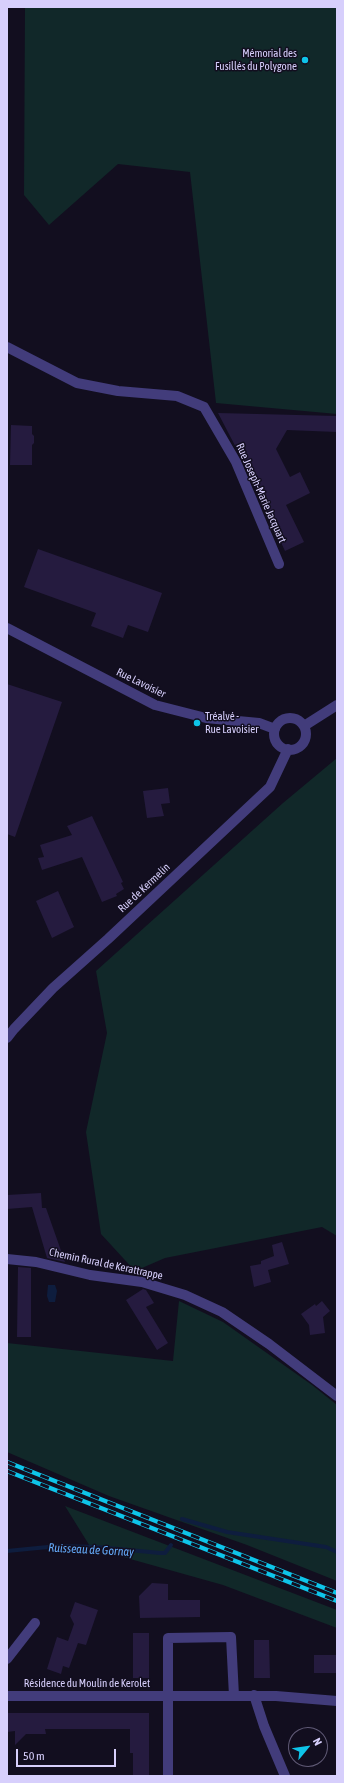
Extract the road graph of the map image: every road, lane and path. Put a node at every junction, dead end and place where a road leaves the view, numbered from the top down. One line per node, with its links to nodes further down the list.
1 (7, 347): 2 (street, Rue Joseph-Marie Jacquart)
2 (279, 564)
3 (7, 628): 6 (street, Rue Lavoisier)
4 (337, 705): 5 (street)
5 (304, 726): 6 (street); 7 (street)
6 (275, 729): 7 (street)
7 (288, 749): 8 (street, Rue de Kermelin)
8 (7, 1038)
9 (7, 1259): 10 (street, Chemin Rural de Kerattrappe)
10 (337, 1396)
11 (35, 1623): 12 (street)
12 (7, 1659)
13 (167, 1695): 15 (street, Résidence du Moulin de Kerolet); 16 (street, Résidence du Moulin de Kerolet); 16 (street); 18 (street)
14 (254, 1695): 16 (street, Résidence du Moulin de Kerolet); 17 (street, Résidence du Moulin de Kerolet); 19 (street)
15 (7, 1696)
16 (234, 1696)
17 (337, 1701)
18 (168, 1776)
19 (284, 1776)

